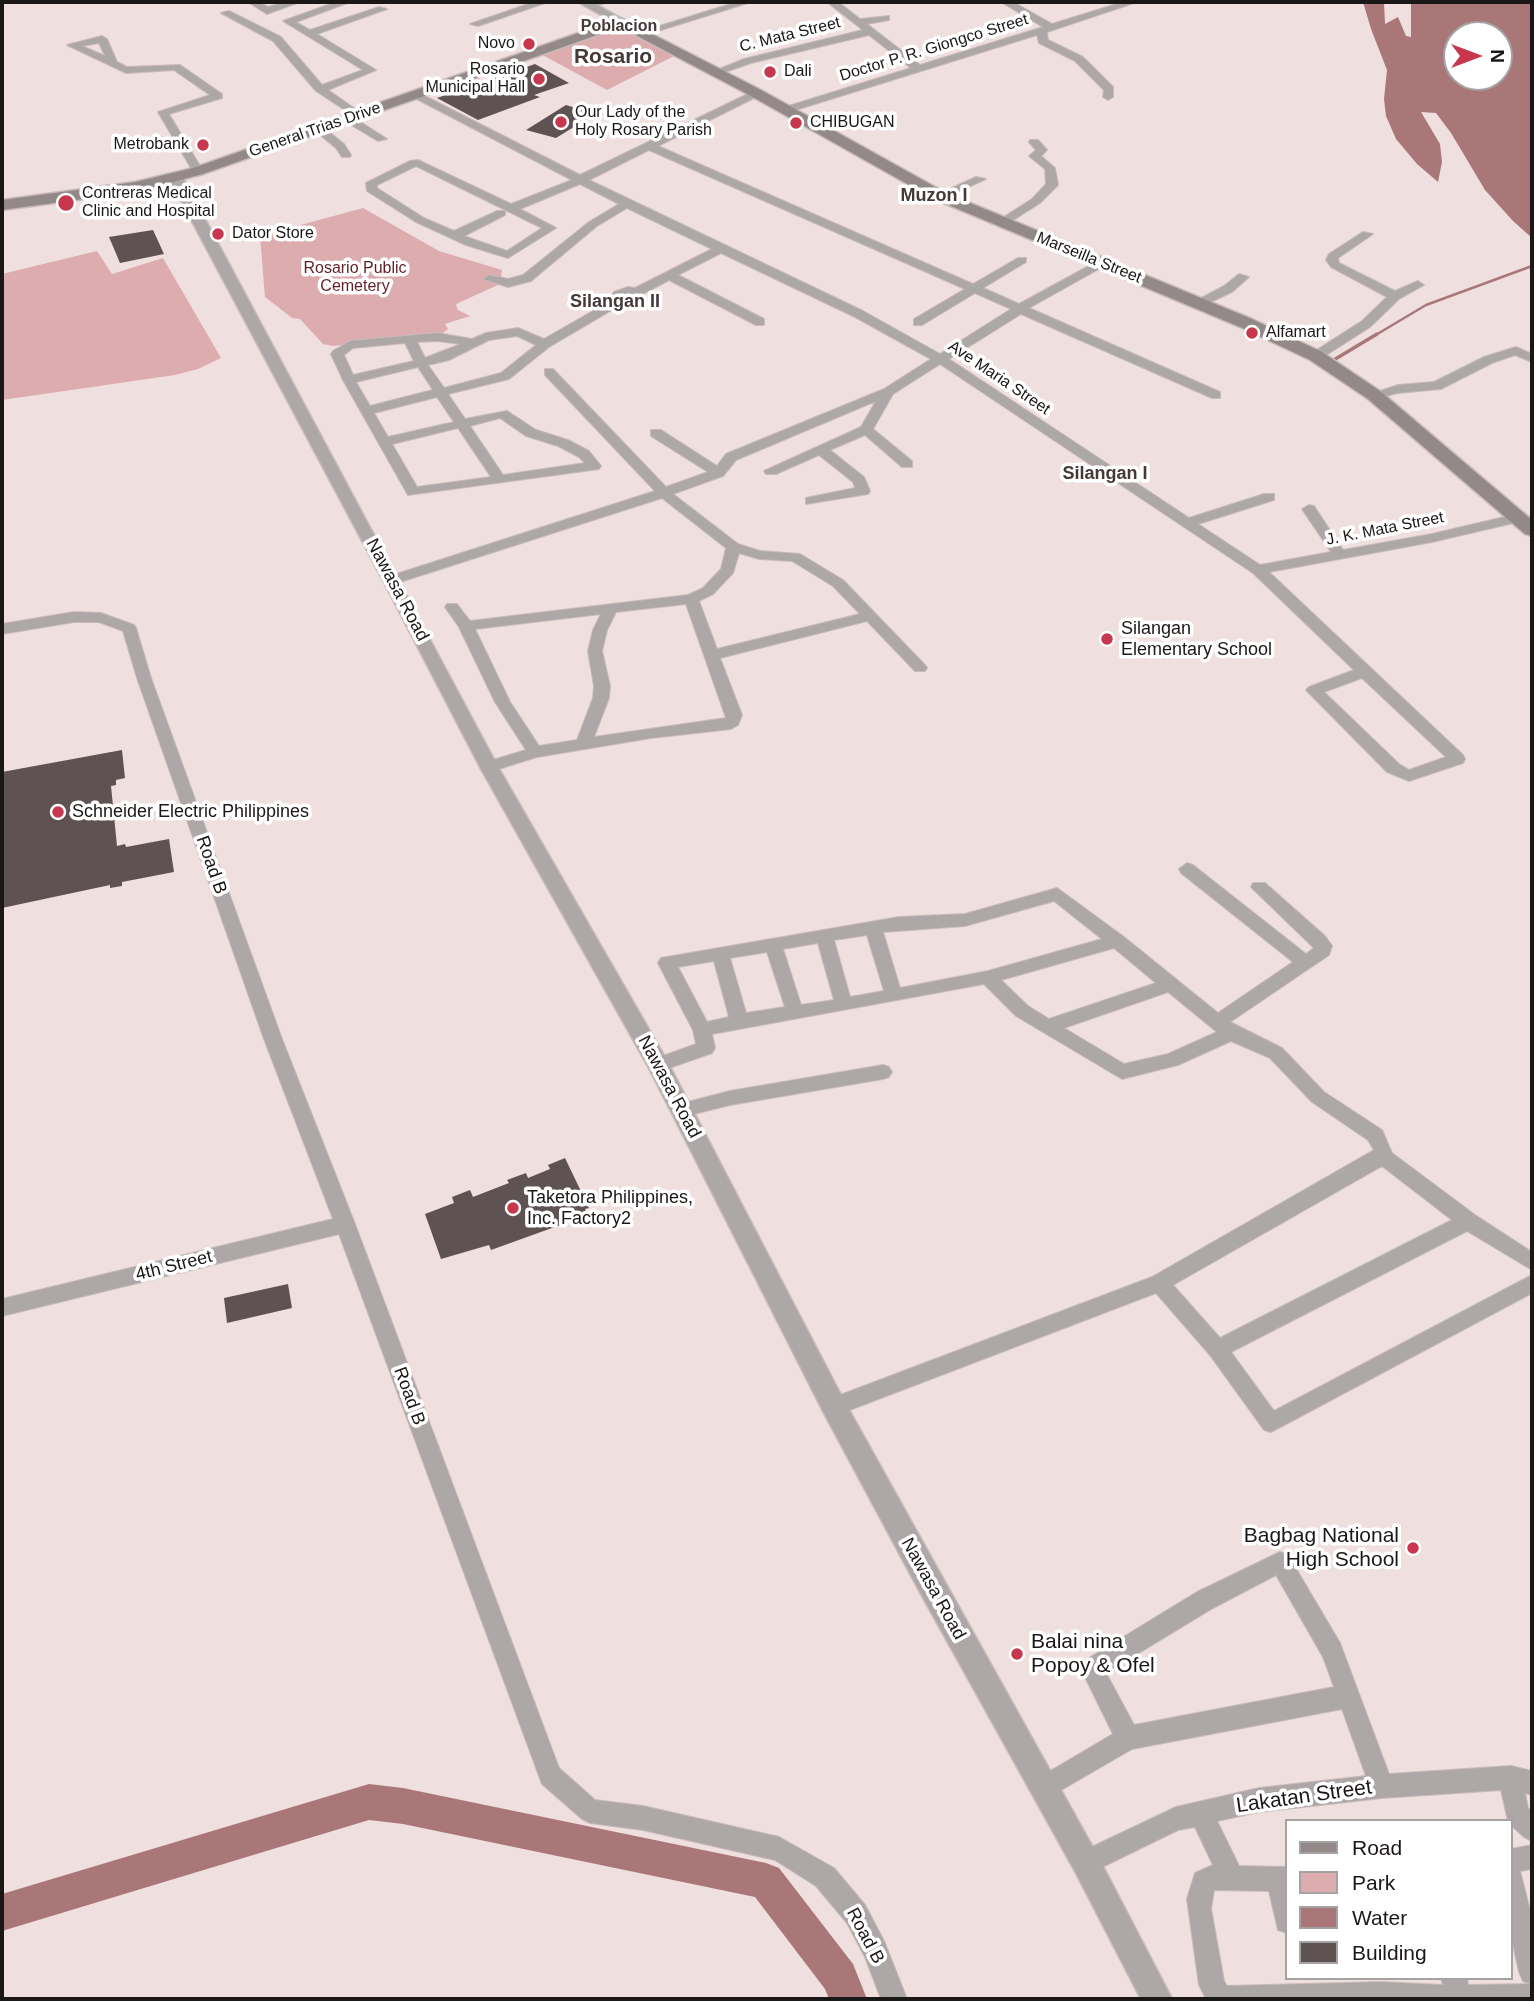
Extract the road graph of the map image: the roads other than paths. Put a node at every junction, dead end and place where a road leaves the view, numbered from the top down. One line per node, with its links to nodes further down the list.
1 (253, 2): 2 (street)
2 (295, 2)
3 (345, 2): 19 (street)
4 (543, 2): 16 (street)
5 (606, 2): 10 (street)
6 (746, 2): 20 (street)
7 (832, 2): 15 (street)
8 (1006, 2): 17 (street)
9 (1132, 2): 17 (street, Doctor P. R. Giongco Street)
10 (588, 4): 14 (street)
11 (382, 9): 19 (street)
12 (226, 13): 24 (street)
13 (886, 18): 15 (street)
14 (621, 22): 20 (main road, Marseilla Street); 26 (main road, General Trias Drive)
15 (859, 22): 18 (street)
16 (475, 24)
17 (1047, 30): 22 (street, Doctor P. R. Giongco Street); 27 (street)
18 (872, 31): 22 (street); 23 (street, C. Mata Street)
19 (309, 33): 24 (street)
20 (642, 33): 23 (main road, Marseilla Street)
21 (113, 64): 35 (street)
22 (918, 68): 28 (street, Doctor P. R. Giongco Street)
23 (717, 72): 25 (main road, Marseilla Street)
24 (320, 89): 29 (street)
25 (756, 93): 28 (main road, Marseilla Street); 33 (street)
26 (416, 95): 29 (main road, General Trias Drive); 38 (street, Ave Maria Street)
27 (1108, 97)
28 (786, 110): 39 (main road, Marseilla Street)
29 (352, 116): 30 (main road, General Trias Drive); 31 (street)
30 (318, 128): 34 (street); 35 (main road, General Trias Drive)
31 (383, 139)
32 (1034, 142): 43 (street)
33 (647, 145): 38 (street); 53 (street)
34 (346, 155)
35 (198, 171): 36 (main road, General Trias Drive)
36 (176, 178): 41 (main road, General Trias Drive); 91 (street, Nawasa Road)
37 (980, 178): 39 (street)
38 (580, 180): 40 (street, Ave Maria Street); 42 (street)
39 (940, 196): 43 (main road, Marseilla Street)
40 (627, 204): 46 (street, Ave Maria Street); 51 (street)
41 (2, 205)
42 (506, 211): 45 (street); 45 (street); 45 (street)
43 (1003, 222): 48 (main road, Marseilla Street)
44 (1367, 234): 54 (street)
45 (454, 236)
46 (722, 248): 49 (street); 64 (street, Ave Maria Street)
47 (1021, 260): 53 (street)
48 (1102, 263): 55 (main road, Marseilla Street); 56 (street)
49 (669, 275): 57 (street); 61 (street)
50 (1243, 277): 55 (street)
51 (489, 279)
52 (1418, 285): 54 (street)
53 (975, 288): 56 (street); 58 (street)
54 (1395, 296): 62 (street)
55 (1198, 303): 62 (main road, Marseilla Street)
56 (1021, 308): 64 (street); 70 (street)
57 (760, 322)
58 (918, 322)
59 (409, 339): 60 (street); 65 (street); 67 (street)
60 (470, 342): 61 (street); 65 (street)
61 (545, 344): 68 (street)
62 (1316, 356): 71 (main road, Marseilla Street)
63 (1532, 358): 71 (street)
64 (942, 360): 69 (street); 86 (street, Ave Maria Street)
65 (421, 363): 67 (street); 68 (street)
66 (549, 372): 82 (street)
67 (349, 380): 72 (street)
68 (442, 392): 72 (street); 73 (street)
69 (888, 392): 74 (street); 80 (street)
70 (1216, 395)
71 (1374, 395): 87 (main road, Marseilla Street)
72 (366, 411): 76 (street)
73 (461, 423): 76 (street); 81 (street); 81 (street)
74 (866, 430): 77 (street); 78 (street)
75 (656, 433): 80 (street)
76 (386, 442): 81 (street)
77 (821, 450): 79 (street); 84 (street)
78 (907, 464)
79 (771, 471)
80 (718, 473): 82 (street)
81 (499, 479)
82 (664, 493): 88 (street); 91 (street)
83 (1269, 497): 86 (street)
84 (811, 501)
85 (1309, 509): 89 (street)
86 (1186, 523): 90 (street, Ave Maria Street)
87 (1525, 524): 89 (street, J. K. Mata Street)
88 (733, 547): 92 (street); 95 (street)
89 (1340, 556): 90 (street, J. K. Mata Street)
90 (1258, 570): 100 (street, Ave Maria Street)
91 (392, 580): 103 (street, Nawasa Road)
92 (691, 599): 94 (street); 98 (street)
93 (452, 607): 96 (street)
94 (610, 610): 96 (street); 101 (street)
95 (870, 616): 98 (street); 99 (street)
96 (466, 626): 102 (street)
97 (2, 629): 126 (street, Road B)
98 (713, 655): 101 (street)
99 (920, 668)
100 (1363, 672): 100 (street, Ave Maria Street)
101 (584, 743): 102 (street)
102 (535, 752): 103 (street)
103 (489, 767): 121 (street, Nawasa Road)
104 (1187, 869): 111 (street)
105 (1259, 887): 111 (street)
106 (873, 927): 107 (street); 108 (street); 114 (street)
107 (824, 936): 109 (street); 115 (street)
108 (1118, 941): 112 (street); 113 (street)
109 (773, 944): 110 (street); 116 (street)
110 (720, 953): 117 (street); 120 (street)
111 (1306, 962): 119 (street)
112 (988, 977): 114 (street); 118 (street)
113 (1170, 985): 118 (street); 119 (street)
114 (894, 996): 115 (street)
115 (844, 1004): 116 (street)
116 (795, 1012): 117 (street)
117 (740, 1021): 120 (street)
118 (1049, 1026): 119 (street)
119 (1224, 1028): 124 (street)
120 (702, 1030): 121 (street)
121 (658, 1065): 123 (street, Nawasa Road)
122 (883, 1072): 123 (street)
123 (682, 1110): 132 (street, Nawasa Road)
124 (1383, 1156): 125 (street); 128 (street)
125 (1468, 1220): 127 (street); 131 (street)
126 (345, 1224): 130 (street, 4th Street); 152 (street, Road B)
127 (1532, 1262)
128 (1160, 1283): 131 (street); 132 (street)
129 (1532, 1283): 131 (street)
130 (2, 1308)
131 (1217, 1349)
132 (834, 1407): 137 (street, Nawasa Road)
133 (1348, 1696): 134 (street); 134 (street); 136 (street)
134 (1128, 1738): 137 (street)
135 (1522, 1781): 136 (street, Lakatan Street); 139 (street)
136 (1382, 1786): 138 (street, Lakatan Street)
137 (1043, 1787): 142 (street, Nawasa Road)
138 (1201, 1814): 142 (street, Lakatan Street); 143 (street)
139 (1532, 1829)
140 (1532, 1857): 141 (street)
141 (1513, 1861)
142 (1086, 1863): 153 (street, Nawasa Road)
143 (1231, 1876): 144 (street); 149 (street)
144 (1283, 1879): 146 (street)
145 (1513, 1888): 147 (street)
146 (1286, 1910)
147 (1532, 1972)
148 (1380, 1987): 149 (street); 150 (street)
149 (1300, 1988)
150 (1456, 1988): 151 (street)
151 (1532, 1997)
152 (894, 1999)
153 (1157, 1999)

